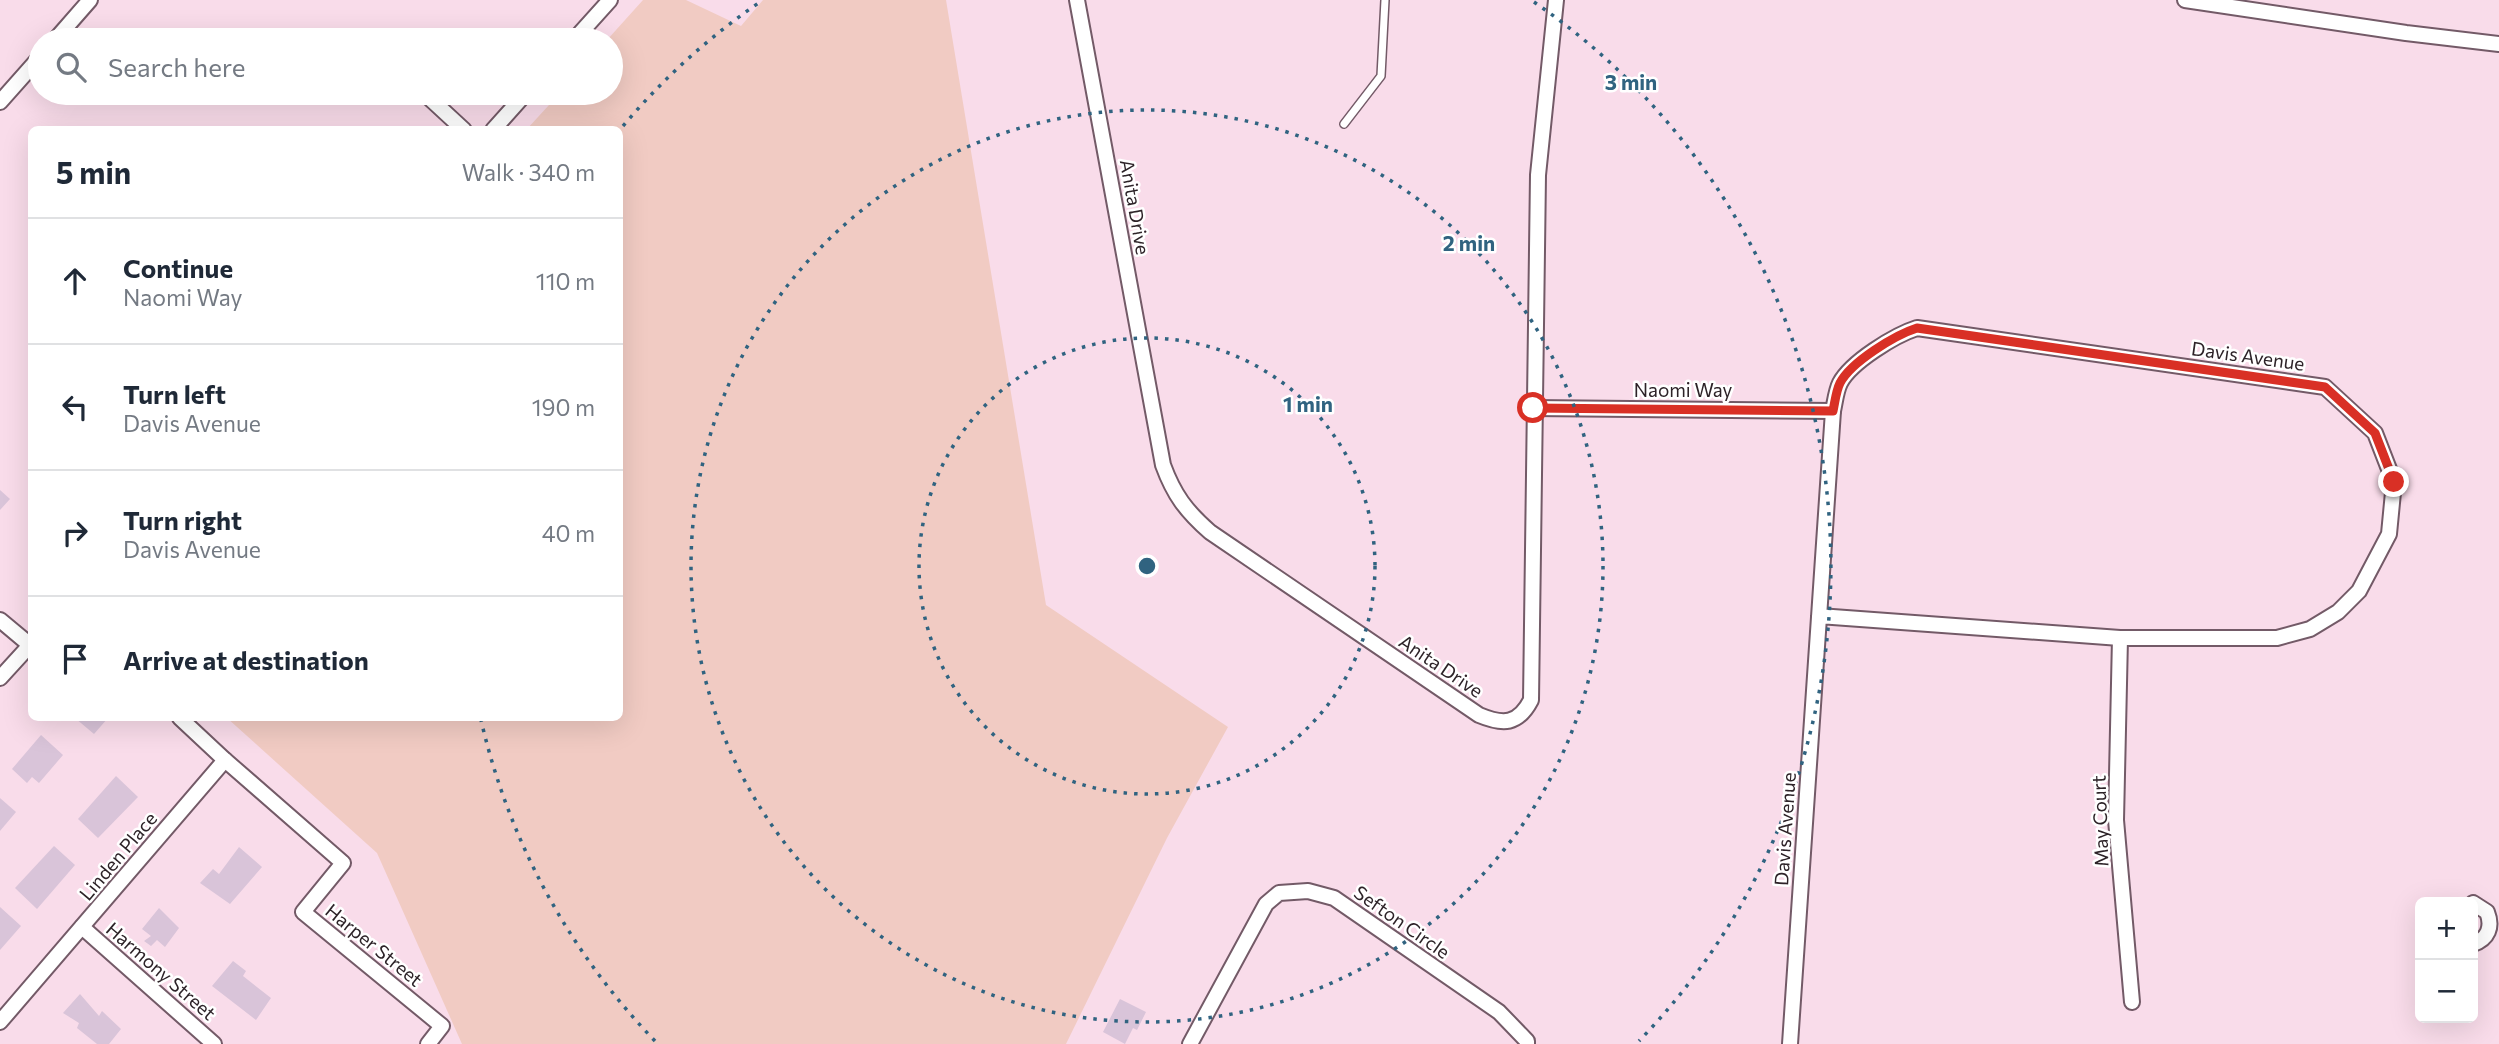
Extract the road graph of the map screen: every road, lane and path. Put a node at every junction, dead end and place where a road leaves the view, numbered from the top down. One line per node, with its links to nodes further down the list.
1 (90, 0): 8 (street)
2 (610, 0): 9 (street)
3 (1077, 0): 18 (street, Anita Drive)
4 (1385, 0): 15 (lane)
5 (1556, 0): 18 (street, Anita Drive)
6 (2185, 0): 7 (street)
7 (2212, 3): 10 (street)
8 (66, 28)
9 (585, 28)
10 (2499, 44)
11 (28, 70): 12 (street)
12 (0, 102)
13 (437, 105): 16 (street)
14 (515, 105): 17 (street)
15 (1344, 124)
16 (460, 126)
17 (497, 126)
18 (1533, 408): 19 (street, Naomi Way)
19 (1833, 411): 20 (street, Davis Avenue); 22 (street, Davis Avenue)
20 (1819, 616): 22 (street, Davis Avenue); 38 (street, Davis Avenue)
21 (0, 620): 23 (street)
22 (2120, 638): 32 (street, May Court)
23 (28, 642)
24 (28, 647): 25 (street)
25 (0, 678)
26 (183, 721): 27 (street)
27 (225, 760): 30 (street, Linden Place); 35 (street, Harper Street)
28 (2478, 906): 29 (street)
29 (2495, 925): 31 (street)
30 (82, 927): 33 (street, Linden Place); 34 (street, Harmony Street)
31 (2478, 942)
32 (2132, 1002)
33 (0, 1022)
34 (214, 1044)
35 (428, 1044)
36 (1190, 1044): 37 (street, Sefton Circle)
37 (1528, 1044)
38 (1790, 1044)

